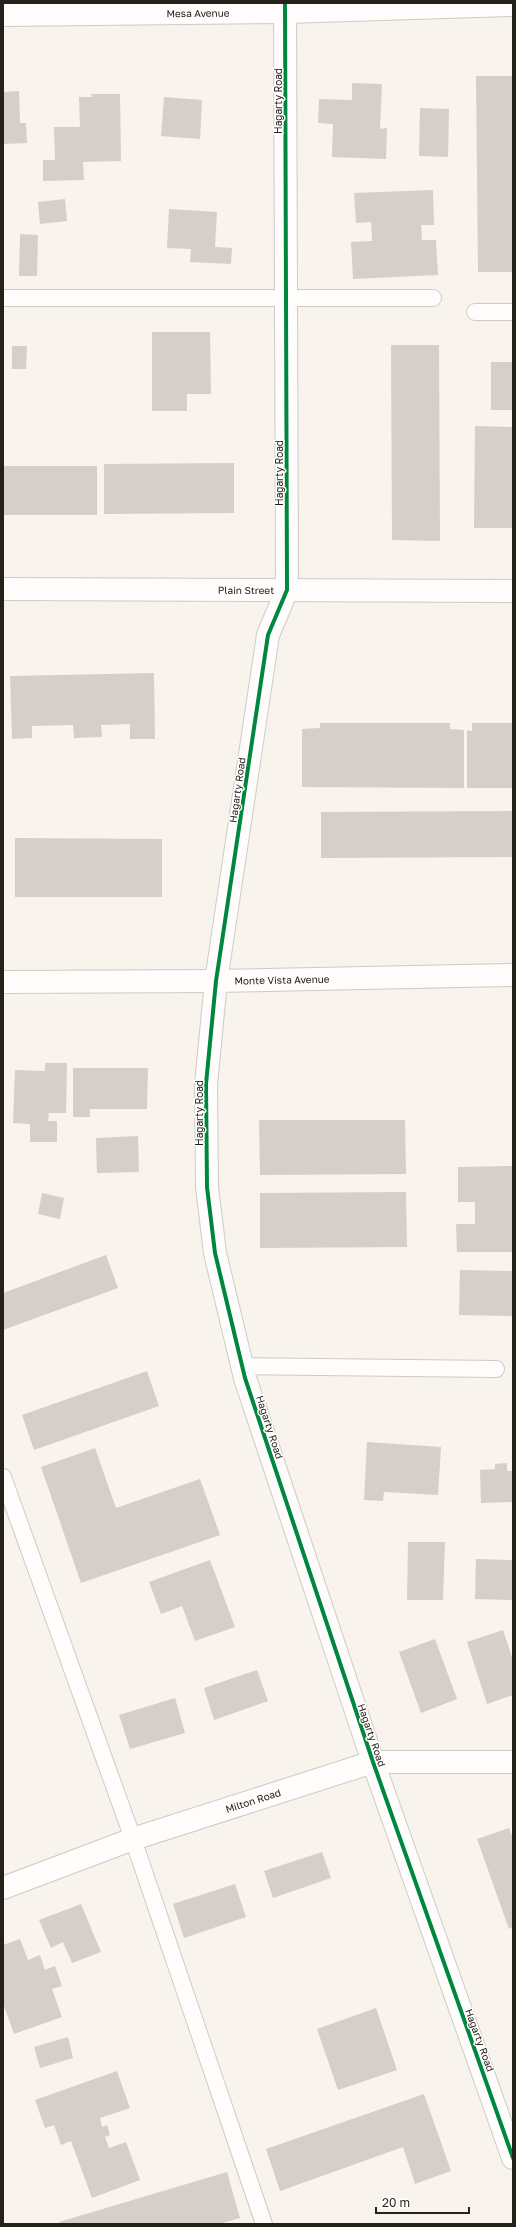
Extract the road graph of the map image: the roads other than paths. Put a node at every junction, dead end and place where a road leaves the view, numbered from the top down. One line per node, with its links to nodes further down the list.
1 (513, 5): 2 (street, Mesa Avenue)
2 (286, 7): 3 (street, Mesa Avenue); 5 (street, Hagarty Road)
3 (3, 15)
4 (3, 298): 5 (lane)
5 (287, 298): 6 (lane); 10 (street, Hagarty Road)
6 (433, 298)
7 (476, 312): 8 (lane)
8 (513, 312)
9 (3, 589): 10 (street, Plain Street)
10 (287, 590): 11 (street, Plain Street); 13 (street, Hagarty Road)
11 (513, 591)
12 (513, 976): 13 (street, Monte Vista Avenue)
13 (216, 981): 14 (street, Monte Vista Avenue); 15 (street, Hagarty Road)
14 (3, 982)
15 (242, 1366): 16 (lane); 18 (street, Hagarty Road)
16 (496, 1369)
17 (3, 1477): 20 (lane)
18 (373, 1762): 19 (street, Milton Road); 20 (street, Milton Road); 22 (street, Hagarty Road)
19 (513, 1762)
20 (133, 1839): 21 (street, Milton Road); 23 (lane)
21 (3, 1888)
22 (513, 2158)
23 (264, 2224)

